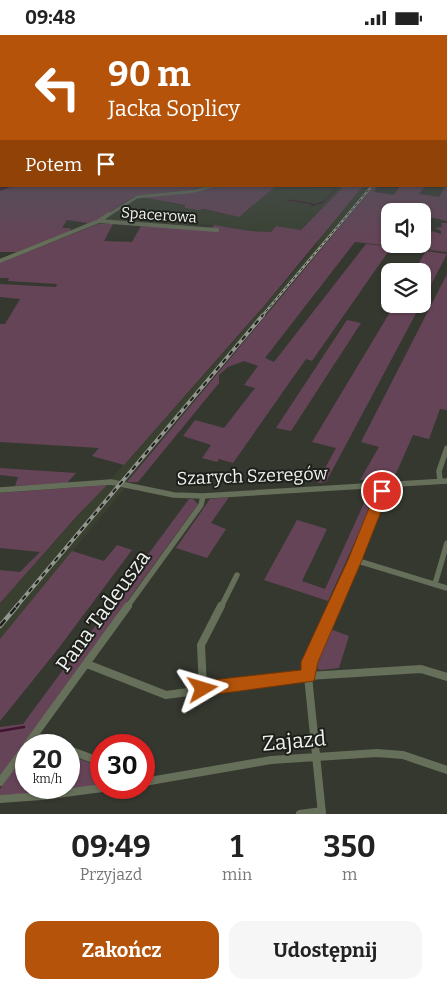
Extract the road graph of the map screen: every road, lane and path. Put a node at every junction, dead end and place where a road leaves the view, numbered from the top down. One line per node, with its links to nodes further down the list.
1 (209, 187): 2 (street, Spacerowa)
2 (99, 221): 3 (street, Spacerowa); 4 (street, Spacerowa)
3 (217, 230)
4 (0, 261)
5 (447, 448): 6 (street)
6 (444, 481): 7 (street, Szarych Szeregów)
7 (381, 485): 9 (street, Szarych Szeregów); 11 (street)
8 (0, 490): 9 (street, Szarych Szeregów)
9 (203, 496): 15 (street, Pana Tadeusza)
10 (447, 543): 13 (street)
11 (355, 560): 13 (street); 16 (street)
12 (237, 575): 18 (street)
13 (435, 584): 14 (street)
14 (447, 588)
15 (88, 664): 18 (street); 19 (street, Pana Tadeusza)
16 (308, 676): 17 (street); 18 (street); 20 (street)
17 (447, 677)
18 (203, 689)
19 (36, 734)
20 (317, 756): 22 (street, Zajazd); 23 (street, Zajazd); 27 (street)
21 (15, 762): 24 (street, Pana Tadeusza)
22 (447, 770)
23 (155, 780)
24 (0, 782)
25 (90, 790): 26 (street)
26 (0, 799)
27 (322, 813): 28 (street)
28 (300, 814)

